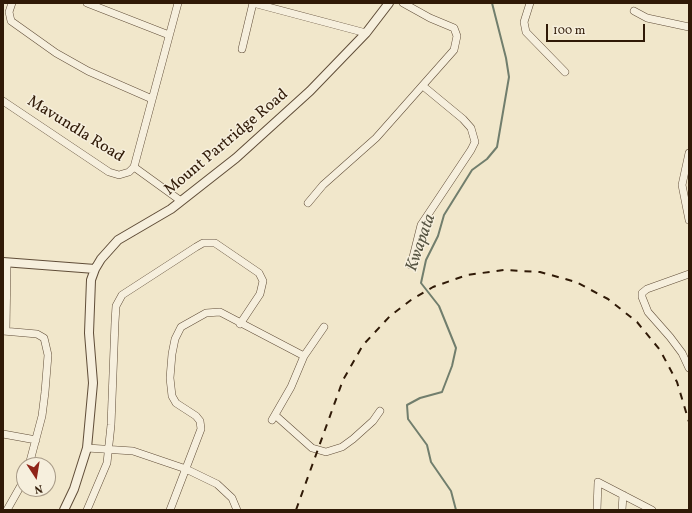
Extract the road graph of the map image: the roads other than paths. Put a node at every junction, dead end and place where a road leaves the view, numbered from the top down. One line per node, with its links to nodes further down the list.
1 (12, 3): 16 (street)
2 (87, 3): 8 (street)
3 (178, 3): 12 (street, Mavundla Road)
4 (253, 3): 11 (street); 13 (street)
5 (389, 3): 11 (street, Mount Partridge Road)
6 (403, 3): 15 (street)
7 (530, 3): 14 (street)
8 (96, 5): 12 (street)
9 (634, 11): 10 (street)
10 (689, 27)
11 (366, 33): 20 (street, Mount Partridge Road)
12 (169, 35): 16 (street, Mavundla Road)
13 (242, 49)
14 (565, 72)
15 (423, 86): 21 (street); 24 (street)
16 (152, 99): 19 (street, Mavundla Road)
17 (3, 101): 19 (street, Mavundla Road)
18 (689, 152): 22 (street)
19 (134, 167): 20 (street)
20 (182, 201): 25 (street, Mount Partridge Road)
21 (308, 203)
22 (689, 220)
23 (5, 262): 25 (street); 29 (street)
24 (411, 265)
25 (94, 269): 35 (street, Mount Partridge Road)
26 (689, 274): 31 (street)
27 (240, 324): 30 (street); 36 (street); 38 (street)
28 (324, 327): 30 (street)
29 (5, 331): 34 (street)
30 (304, 356): 32 (street)
31 (689, 368)
32 (380, 411)
33 (3, 434): 34 (street)
34 (36, 440): 37 (street)
35 (87, 448): 36 (street); 42 (street, Mount Partridge Road)
36 (109, 449): 38 (street); 43 (street)
37 (32, 457)
38 (186, 469): 44 (street); 45 (street)
39 (16, 494): 41 (street)
40 (623, 495): 46 (street); 47 (street); 48 (street)
41 (7, 510)
42 (64, 510)
43 (87, 510)
44 (170, 510)
45 (237, 510)
46 (597, 510)
47 (622, 510)
48 (652, 510)

